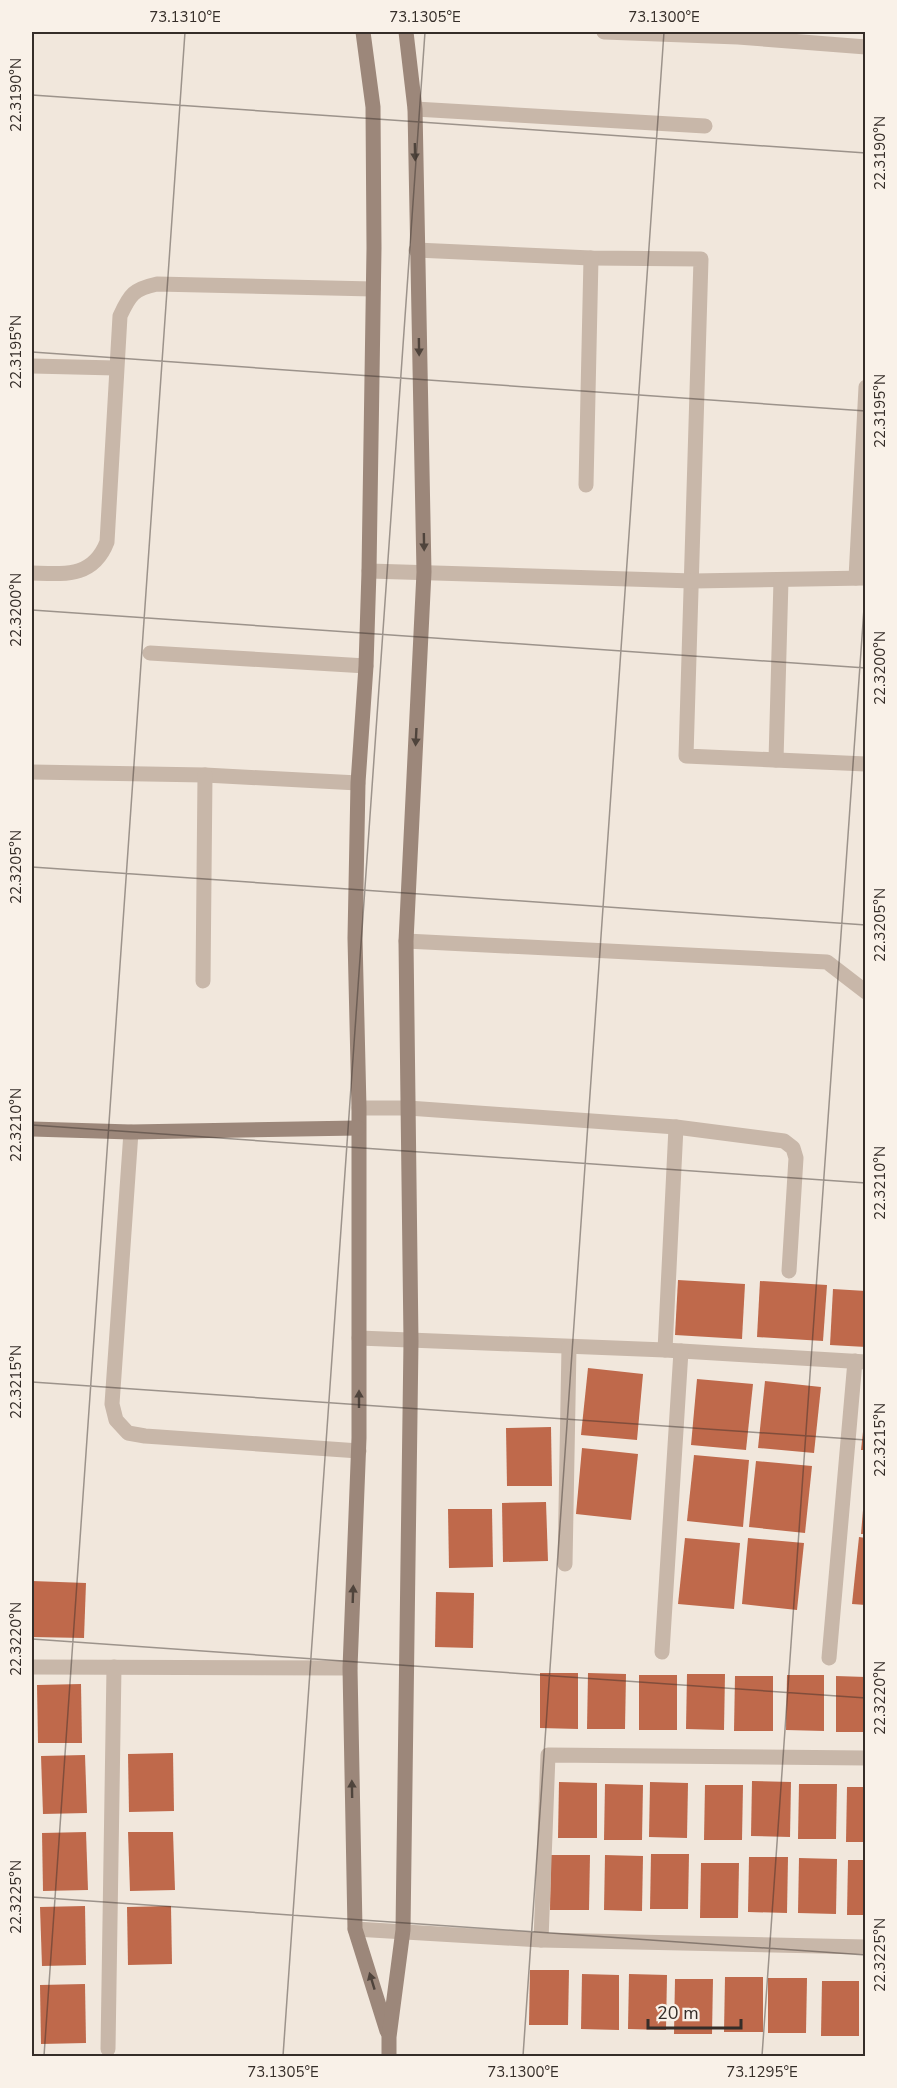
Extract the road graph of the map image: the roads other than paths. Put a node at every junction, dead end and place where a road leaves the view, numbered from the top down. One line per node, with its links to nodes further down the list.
1 (363, 32): 9 (street)
2 (406, 32): 5 (street)
3 (604, 32): 4 (street)
4 (866, 46)
5 (415, 109): 6 (street); 7 (street, one-way to 7)
6 (705, 126)
7 (416, 250): 8 (street); 15 (street, one-way to 15)
8 (591, 258): 13 (street); 19 (street)
9 (373, 289): 11 (street); 14 (street)
10 (32, 366): 11 (street)
11 (116, 368): 16 (street)
12 (866, 387): 17 (street)
13 (586, 485)
14 (369, 570): 15 (street); 21 (street)
15 (424, 572): 19 (street); 27 (street, one-way to 27)
16 (32, 573)
17 (861, 578): 18 (street)
18 (781, 580): 19 (street); 22 (street)
19 (693, 581): 22 (street)
20 (150, 653): 21 (street)
21 (366, 666): 26 (street)
22 (776, 760): 23 (street)
23 (866, 764)
24 (32, 771): 25 (street)
25 (205, 775): 26 (street); 28 (street)
26 (358, 783): 30 (street)
27 (406, 941): 29 (street); 31 (street)
28 (203, 981)
29 (866, 992)
30 (359, 1108): 31 (street); 33 (street)
31 (408, 1108): 32 (street); 38 (street)
32 (676, 1127): 36 (street); 40 (street)
33 (358, 1128): 35 (street); 37 (street)
34 (32, 1129): 35 (street)
35 (131, 1132): 43 (street)
36 (789, 1271)
37 (359, 1338): 38 (street); 43 (street, one-way to 37)
38 (411, 1341): 39 (street); 52 (street)
39 (568, 1347): 40 (street); 44 (street)
40 (665, 1350): 41 (street)
41 (681, 1351): 42 (street); 45 (street)
42 (860, 1361): 46 (street)
43 (359, 1451): 49 (street, one-way to 43)
44 (565, 1564)
45 (662, 1652)
46 (829, 1658)
47 (32, 1666): 48 (street)
48 (114, 1667): 49 (street); 56 (street)
49 (350, 1668): 51 (street, one-way to 49)
50 (866, 1758): 53 (street)
51 (355, 1929): 52 (street); 55 (street, one-way to 51)
52 (403, 1930): 53 (street); 55 (street)
53 (542, 1940): 54 (street)
54 (866, 1947)
55 (389, 2037): 57 (street)
56 (108, 2049)
57 (389, 2056)

